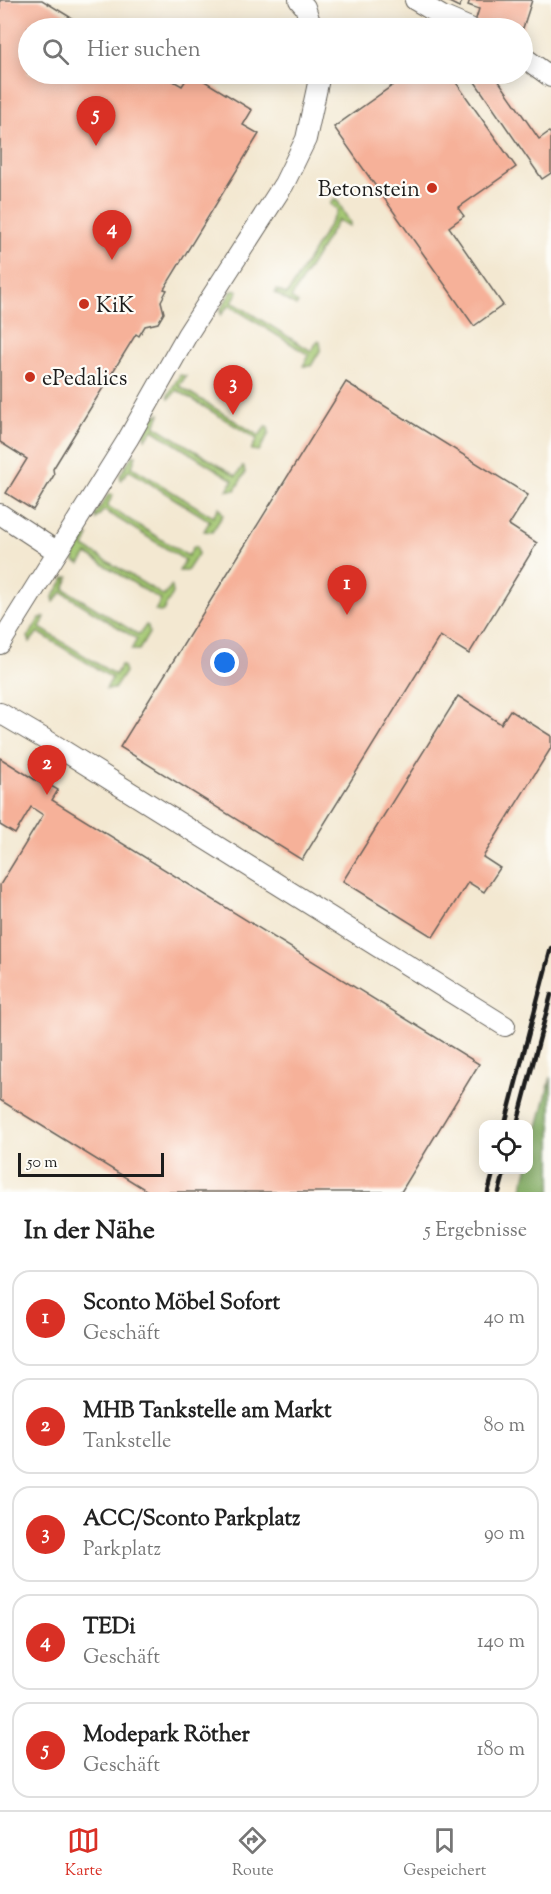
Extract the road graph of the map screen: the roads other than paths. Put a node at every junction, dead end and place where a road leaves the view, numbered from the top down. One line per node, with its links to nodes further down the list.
1 (299, 0): 3 (street)
2 (415, 0): 4 (street)
3 (309, 18)
4 (447, 18)
5 (533, 64): 6 (street)
6 (551, 77)
7 (318, 84): 9 (street)
8 (0, 513): 9 (street)
9 (57, 551): 10 (street)
10 (0, 644)
11 (0, 713): 12 (street)
12 (505, 1026)

